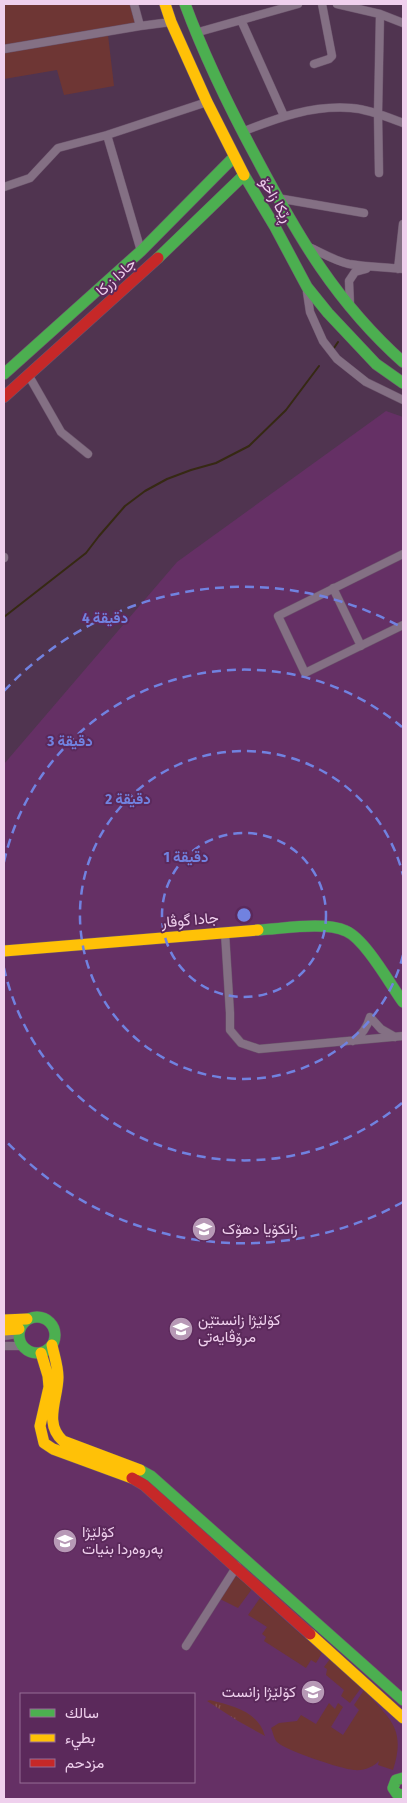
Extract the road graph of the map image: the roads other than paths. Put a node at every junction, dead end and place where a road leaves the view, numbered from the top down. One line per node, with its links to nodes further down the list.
1 (134, 4): 12 (street)
2 (165, 4): 10 (main road, ڕێکا زاخۆ)
3 (185, 4): 13 (main road, ڕێکا زاخۆ)
4 (288, 4): 5 (street); 9 (street)
5 (298, 4)
6 (322, 4): 15 (street)
7 (337, 4): 8 (street)
8 (380, 14): 11 (street); 17 (street)
9 (241, 20): 13 (street); 18 (street)
10 (171, 22): 12 (street); 16 (main road, ڕێکا زاخۆ)
11 (403, 23)
12 (140, 26): 14 (street)
13 (195, 33): 20 (main road, ڕێکا زاخۆ)
14 (4, 49)
15 (314, 64)
16 (207, 102): 21 (street); 22 (main road, ڕێکا زاخۆ)
17 (378, 114): 18 (street); 19 (street); 24 (street)
18 (284, 116): 20 (street)
19 (403, 123)
20 (242, 132): 28 (main road, ڕێکا زاخۆ)
21 (107, 135): 27 (street); 32 (street)
22 (234, 157): 23 (main road, جادا زرکا); 25 (main road, ڕێکا زاخۆ)
23 (222, 169): 26 (main road); 32 (main road, جادا زرکا)
24 (379, 173)
25 (244, 175): 26 (main road, جادا زرکا); 35 (main road, ڕێکا زاخۆ)
26 (234, 185): 39 (main road, جادا زرکا)
27 (4, 187)
28 (277, 198): 29 (street); 31 (main road, ڕێکا زاخۆ)
29 (364, 213)
30 (403, 224): 34 (street)
31 (307, 246): 33 (street); 36 (main road, ڕێکا زاخۆ)
32 (141, 251): 38 (main road, جادا زرکا)
33 (373, 268): 34 (street); 36 (street)
34 (401, 269)
35 (307, 288): 40 (main road, ڕێکا زاخۆ); 42 (street)
36 (350, 310): 37 (main road, ڕێکا زاخۆ)
37 (403, 362)
38 (4, 374)
39 (29, 376): 41 (main road, جادا زرکا); 43 (street)
40 (403, 382)
41 (4, 396)
42 (403, 400)
43 (88, 454)
44 (403, 554): 45 (street)
45 (333, 588): 47 (street); 47 (street)
46 (403, 626): 47 (street)
47 (361, 646)
48 (221, 932): 49 (main road, جادا گوڤار); 50 (main road, جادا گوڤار); 53 (street)
49 (4, 951)
50 (403, 1002)
51 (403, 1036): 52 (street)
52 (395, 1037): 53 (street); 53 (street)
53 (352, 1042)
54 (27, 1319): 55 (main road); 58 (main road); 59 (main road)
55 (4, 1320)
56 (4, 1330): 58 (main road)
57 (4, 1336): 58 (street)
58 (20, 1336): 60 (street); 61 (main road)
59 (52, 1345): 61 (main road); 64 (main road)
60 (4, 1346)
61 (41, 1353): 62 (main road)
62 (237, 1566): 63 (street); 65 (main road)
63 (186, 1646)
64 (403, 1700)
65 (403, 1718)
66 (402, 1776): 67 (main road)
67 (399, 1797)

